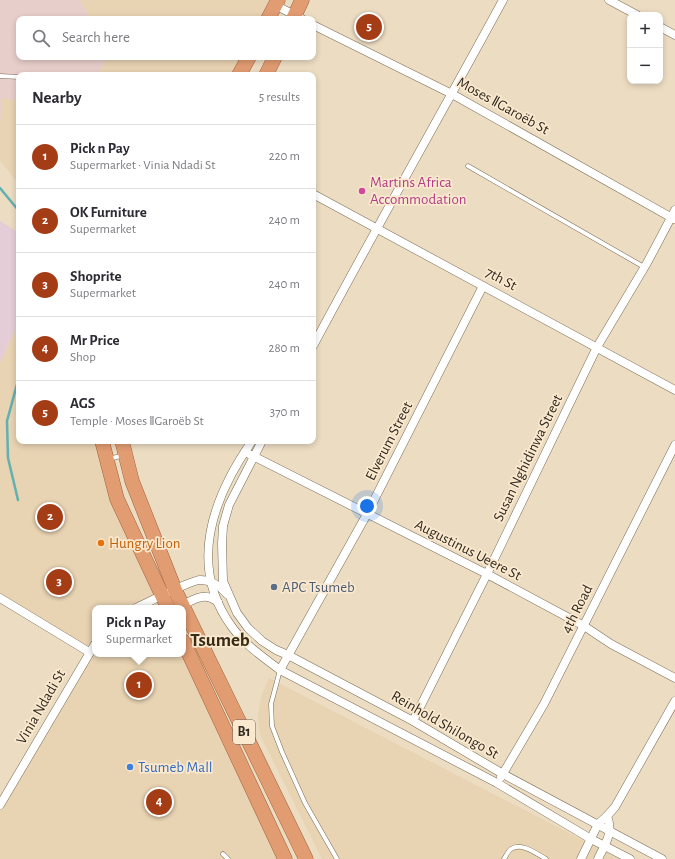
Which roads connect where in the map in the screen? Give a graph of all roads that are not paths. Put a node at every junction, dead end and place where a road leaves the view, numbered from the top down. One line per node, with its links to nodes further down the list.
1 (302, 0): 8 (highway)
2 (503, 0): 18 (street)
3 (609, 0): 5 (street)
4 (277, 3): 6 (highway); 7 (street)
5 (631, 12)
6 (270, 16)
7 (293, 16)
8 (297, 16)
9 (316, 26): 18 (street, Moses ǁGaroëb St)
10 (663, 29): 11 (street)
11 (675, 35)
12 (248, 60): 14 (highway)
13 (273, 60): 15 (highway)
14 (242, 72)
15 (267, 72)
16 (0, 76): 17 (lane)
17 (16, 77)
18 (452, 94): 21 (street, Moses ǁGaroëb St); 22 (street)
19 (468, 166): 23 (lane)
20 (316, 196): 22 (street, 7th St)
21 (674, 215): 23 (street, Susan Nghidinwa Street)
22 (376, 228): 24 (street, 7th St); 25 (street)
23 (645, 268): 26 (street, Susan Nghidinwa Street)
24 (483, 286): 26 (street, 7th St); 36 (street, Elverum Street)
25 (316, 340)
26 (597, 347): 27 (street, 7th St); 38 (street, Susan Nghidinwa Street)
27 (675, 390)
28 (103, 444): 35 (highway)
29 (250, 444): 33 (street)
30 (260, 444): 34 (street)
31 (675, 445): 50 (street, 4th Road)
32 (123, 448): 35 (lane); 41 (highway, B1)
33 (245, 452): 34 (street, Augustinus Ueere St); 37 (street)
34 (254, 456): 36 (street, Augustinus Ueere St); 40 (street)
35 (106, 460): 44 (highway)
36 (367, 514): 38 (street, Augustinus Ueere St); 54 (street, Elverum Street)
37 (208, 562): 39 (street); 40 (street)
38 (487, 574): 50 (street, Augustinus Ueere St); 58 (street, Susan Nghidinwa Street)
39 (198, 580): 40 (street); 41 (street)
40 (216, 585): 42 (street); 45 (street, Reinhold Shilongo St); 54 (street, Reinhold Shilongo St)
41 (175, 590): 44 (street); 47 (highway, B1)
42 (204, 596): 45 (street); 48 (street)
43 (0, 598): 53 (street)
44 (165, 602): 46 (street)
45 (218, 602): 55 (street, Reinhold Shilongo St)
46 (150, 605)
47 (179, 605)
48 (184, 605)
49 (186, 619): 70 (highway, B1)
50 (584, 626): 56 (street, Augustinus Ueere St); 59 (street, 4th Road)
51 (186, 647): 69 (highway, B1)
52 (92, 649): 53 (street, Vinia Ndadi St)
53 (90, 652): 61 (street, Vinia Ndadi St)
54 (288, 656): 55 (street, Elverum Street); 58 (street, Reinhold Shilongo St)
55 (280, 670): 60 (street, Reinhold Shilongo St); 71 (lane)
56 (675, 678)
57 (675, 701): 62 (street)
58 (413, 721): 59 (street, Reinhold Shilongo St)
59 (503, 774): 60 (street, 4th Road); 63 (street, Reinhold Shilongo St)
60 (497, 783): 65 (street, Reinhold Shilongo St)
61 (0, 805)
62 (607, 816): 63 (street); 64 (street)
63 (598, 824): 64 (street, Reinhold Shilongo St); 65 (street)
64 (610, 831): 66 (street); 77 (street, Reinhold Shilongo St)
65 (591, 839): 66 (street, Reinhold Shilongo St); 74 (street)
66 (604, 846): 75 (street); 76 (street, Reinhold Shilongo St)
67 (224, 859): 68 (lane)
68 (228, 859)
69 (285, 859)
70 (306, 859)
71 (337, 859)
72 (504, 859): 73 (lane)
73 (546, 859)
74 (581, 859)
75 (598, 859)
76 (630, 859)
77 (662, 859)

